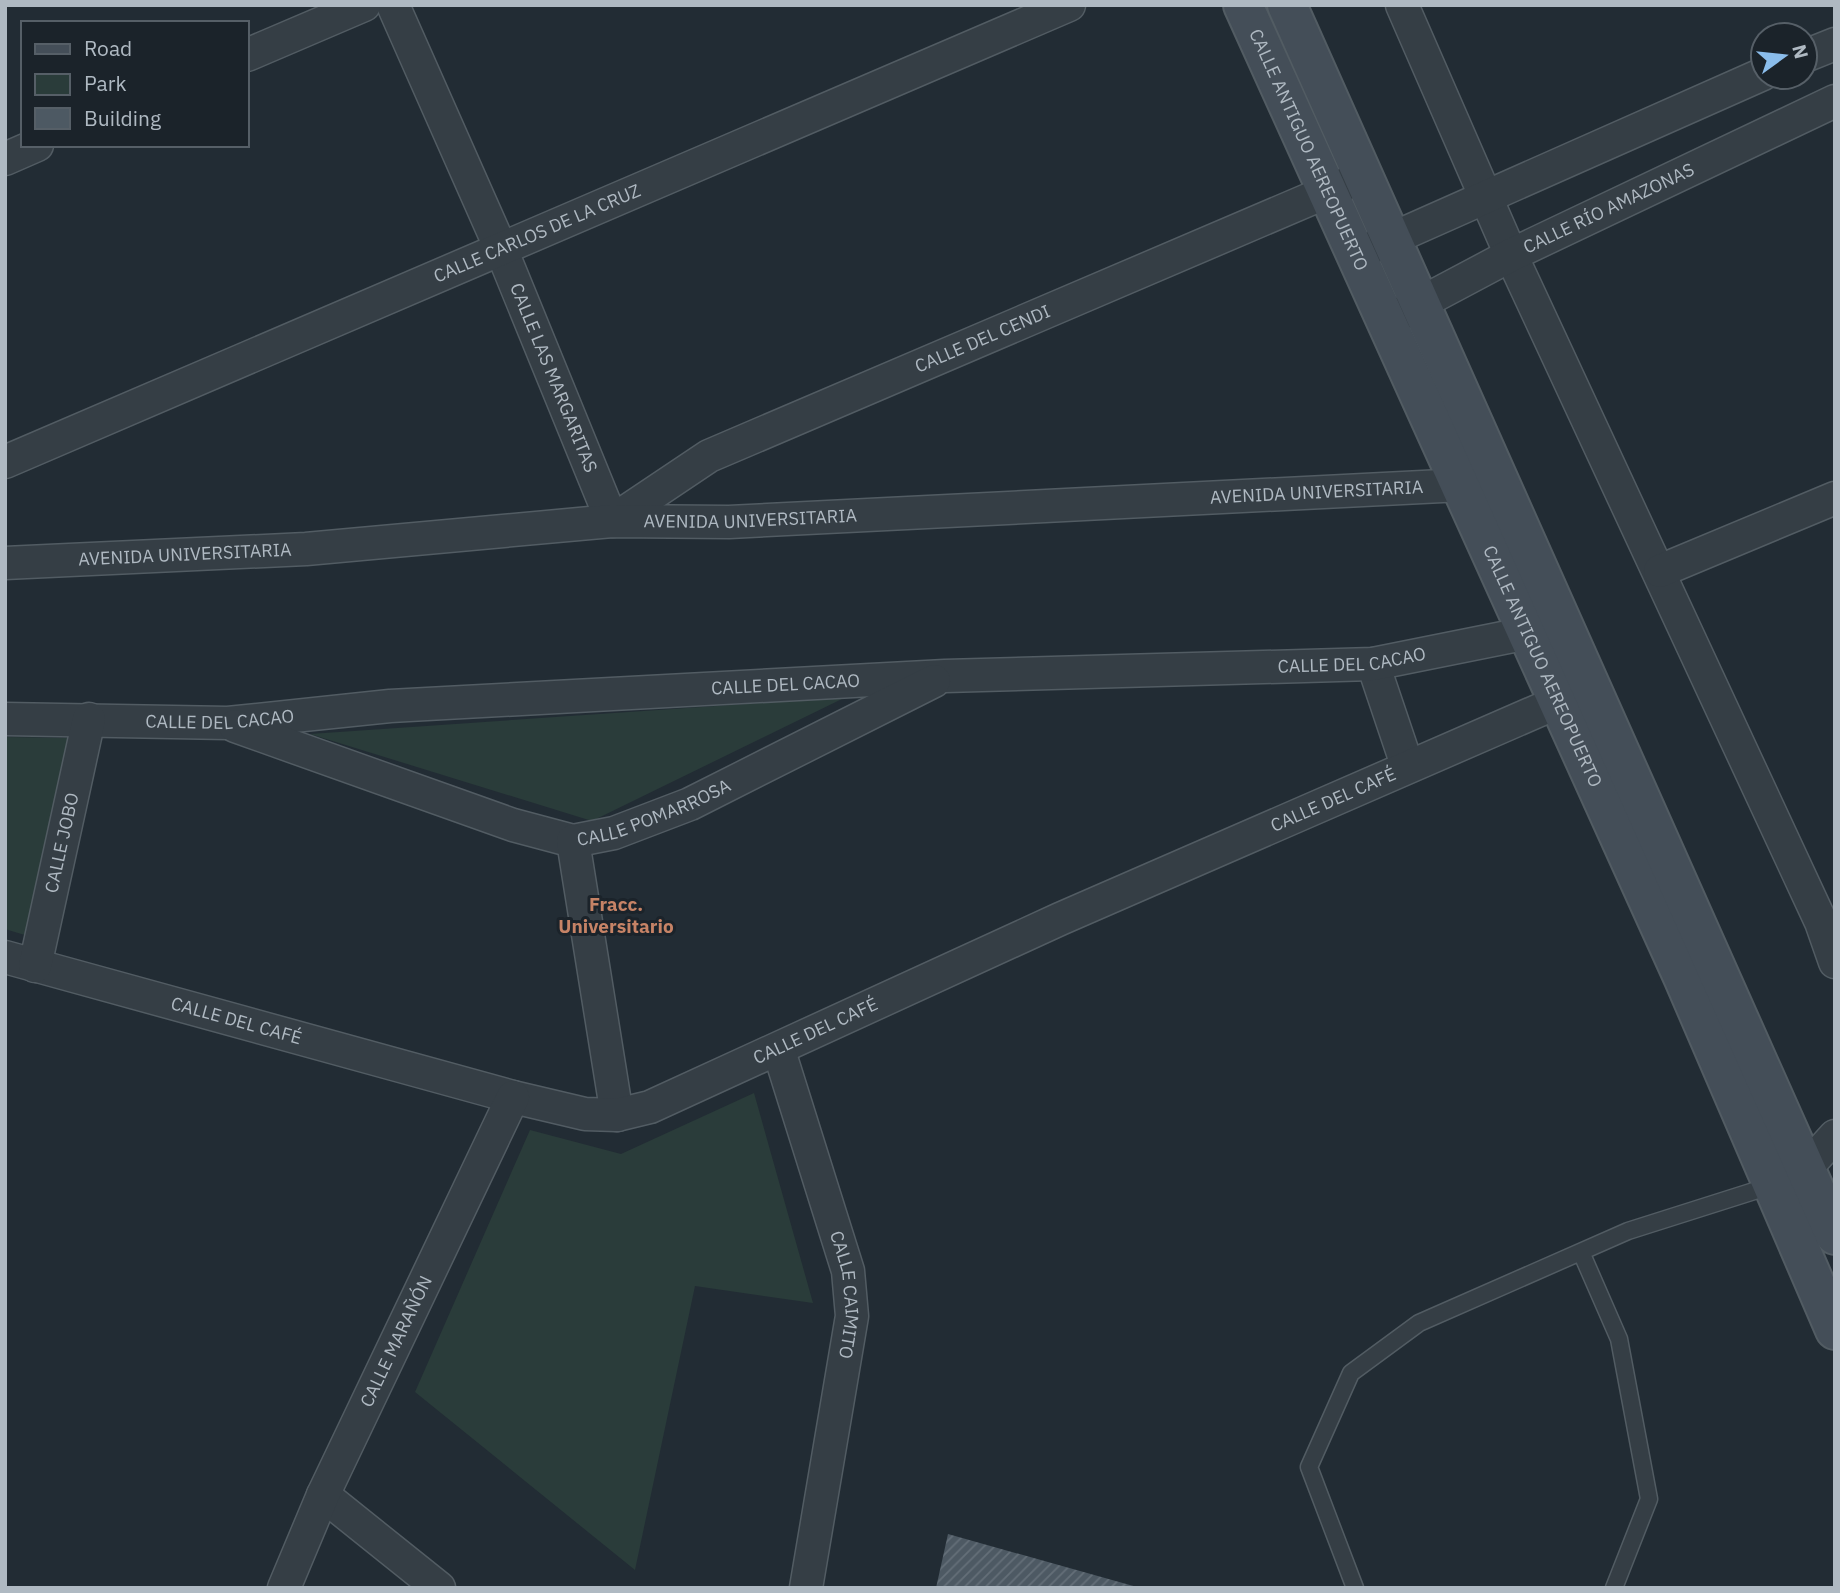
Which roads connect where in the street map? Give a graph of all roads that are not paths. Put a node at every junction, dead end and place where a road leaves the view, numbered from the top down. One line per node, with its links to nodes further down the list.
1 (364, 5): 7 (street)
2 (393, 5): 16 (street, CALLE LAS MARGARITAS)
3 (1069, 5): 16 (street, CALLE CARLOS DE LA CRUZ)
4 (1243, 5): 13 (main road, CALLE ANTIGUO AEREOPUERTO)
5 (1287, 5): 12 (main road, CALLE ANTIGUO AEREOPUERTO)
6 (1402, 5): 14 (street)
7 (248, 55)
8 (1749, 80): 14 (street)
9 (1835, 101): 17 (street, CALLE RÍO AMAZONAS)
10 (32, 147): 11 (street)
11 (5, 159)
12 (1364, 176): 13 (street, CALLE DEL CENDI); 15 (main road, CALLE ANTIGUO AEREOPUERTO)
13 (1327, 193): 18 (main road, CALLE ANTIGUO AEREOPUERTO); 24 (street, CALLE DEL CENDI)
14 (1486, 195): 15 (street); 17 (street)
15 (1392, 237): 18 (street); 19 (main road, CALLE ANTIGUO AEREOPUERTO)
16 (501, 249): 21 (street, CALLE CARLOS DE LA CRUZ); 24 (street, CALLE LAS MARGARITAS)
17 (1511, 255): 19 (street, CALLE RÍO AMAZONAS); 26 (street)
18 (1357, 256): 20 (main road, CALLE ANTIGUO AEREOPUERTO)
19 (1422, 304): 20 (street, CALLE RÍO AMAZONAS); 22 (main road, CALLE ANTIGUO AEREOPUERTO)
20 (1387, 321): 22 (main road, CALLE ANTIGUO AEREOPUERTO)
21 (5, 462)
22 (1478, 478): 24 (street, AVENIDA UNIVERSITARIA); 27 (main road, CALLE ANTIGUO AEREOPUERTO)
23 (1835, 498): 26 (street)
24 (612, 521): 25 (street, AVENIDA UNIVERSITARIA)
25 (5, 563)
26 (1660, 571): 36 (street)
27 (1545, 625): 28 (street, CALLE DEL CACAO); 30 (main road, CALLE ANTIGUO AEREOPUERTO)
28 (1373, 664): 29 (street, CALLE DEL CACAO); 34 (street)
29 (945, 676): 33 (street, CALLE DEL CACAO); 35 (street, CALLE POMARROSA)
30 (1575, 695): 34 (street, CALLE DEL CAFÉ); 44 (main road, CALLE ANTIGUO AEREOPUERTO)
31 (5, 719): 32 (street, CALLE DEL CACAO)
32 (89, 719): 33 (street, CALLE DEL CACAO); 39 (street, CALLE JOBO)
33 (228, 723): 35 (street, CALLE POMARROSA)
34 (1407, 765): 40 (street, CALLE DEL CAFÉ)
35 (573, 841): 42 (street)
36 (1828, 919): 38 (street)
37 (5, 957): 39 (street, CALLE DEL CAFÉ)
38 (1835, 962)
39 (35, 966): 41 (street, CALLE DEL CAFÉ)
40 (779, 1051): 42 (street, CALLE DEL CAFÉ); 51 (street, CALLE CAIMITO)
41 (513, 1097): 42 (street, CALLE DEL CAFÉ); 48 (street, CALLE MARAÑÓN)
42 (617, 1115)
43 (1835, 1136): 44 (street)
44 (1789, 1177): 45 (main road, CALLE ANTIGUO AEREOPUERTO); 46 (lane); 47 (main road, CALLE ANTIGUO AEREOPUERTO)
45 (1835, 1235)
46 (1581, 1252): 52 (lane); 53 (lane)
47 (1835, 1330)
48 (323, 1495): 49 (street, CALLE MARAÑÓN); 50 (street)
49 (284, 1588)
50 (439, 1588)
51 (806, 1588)
52 (1355, 1588)
53 (1614, 1588)

